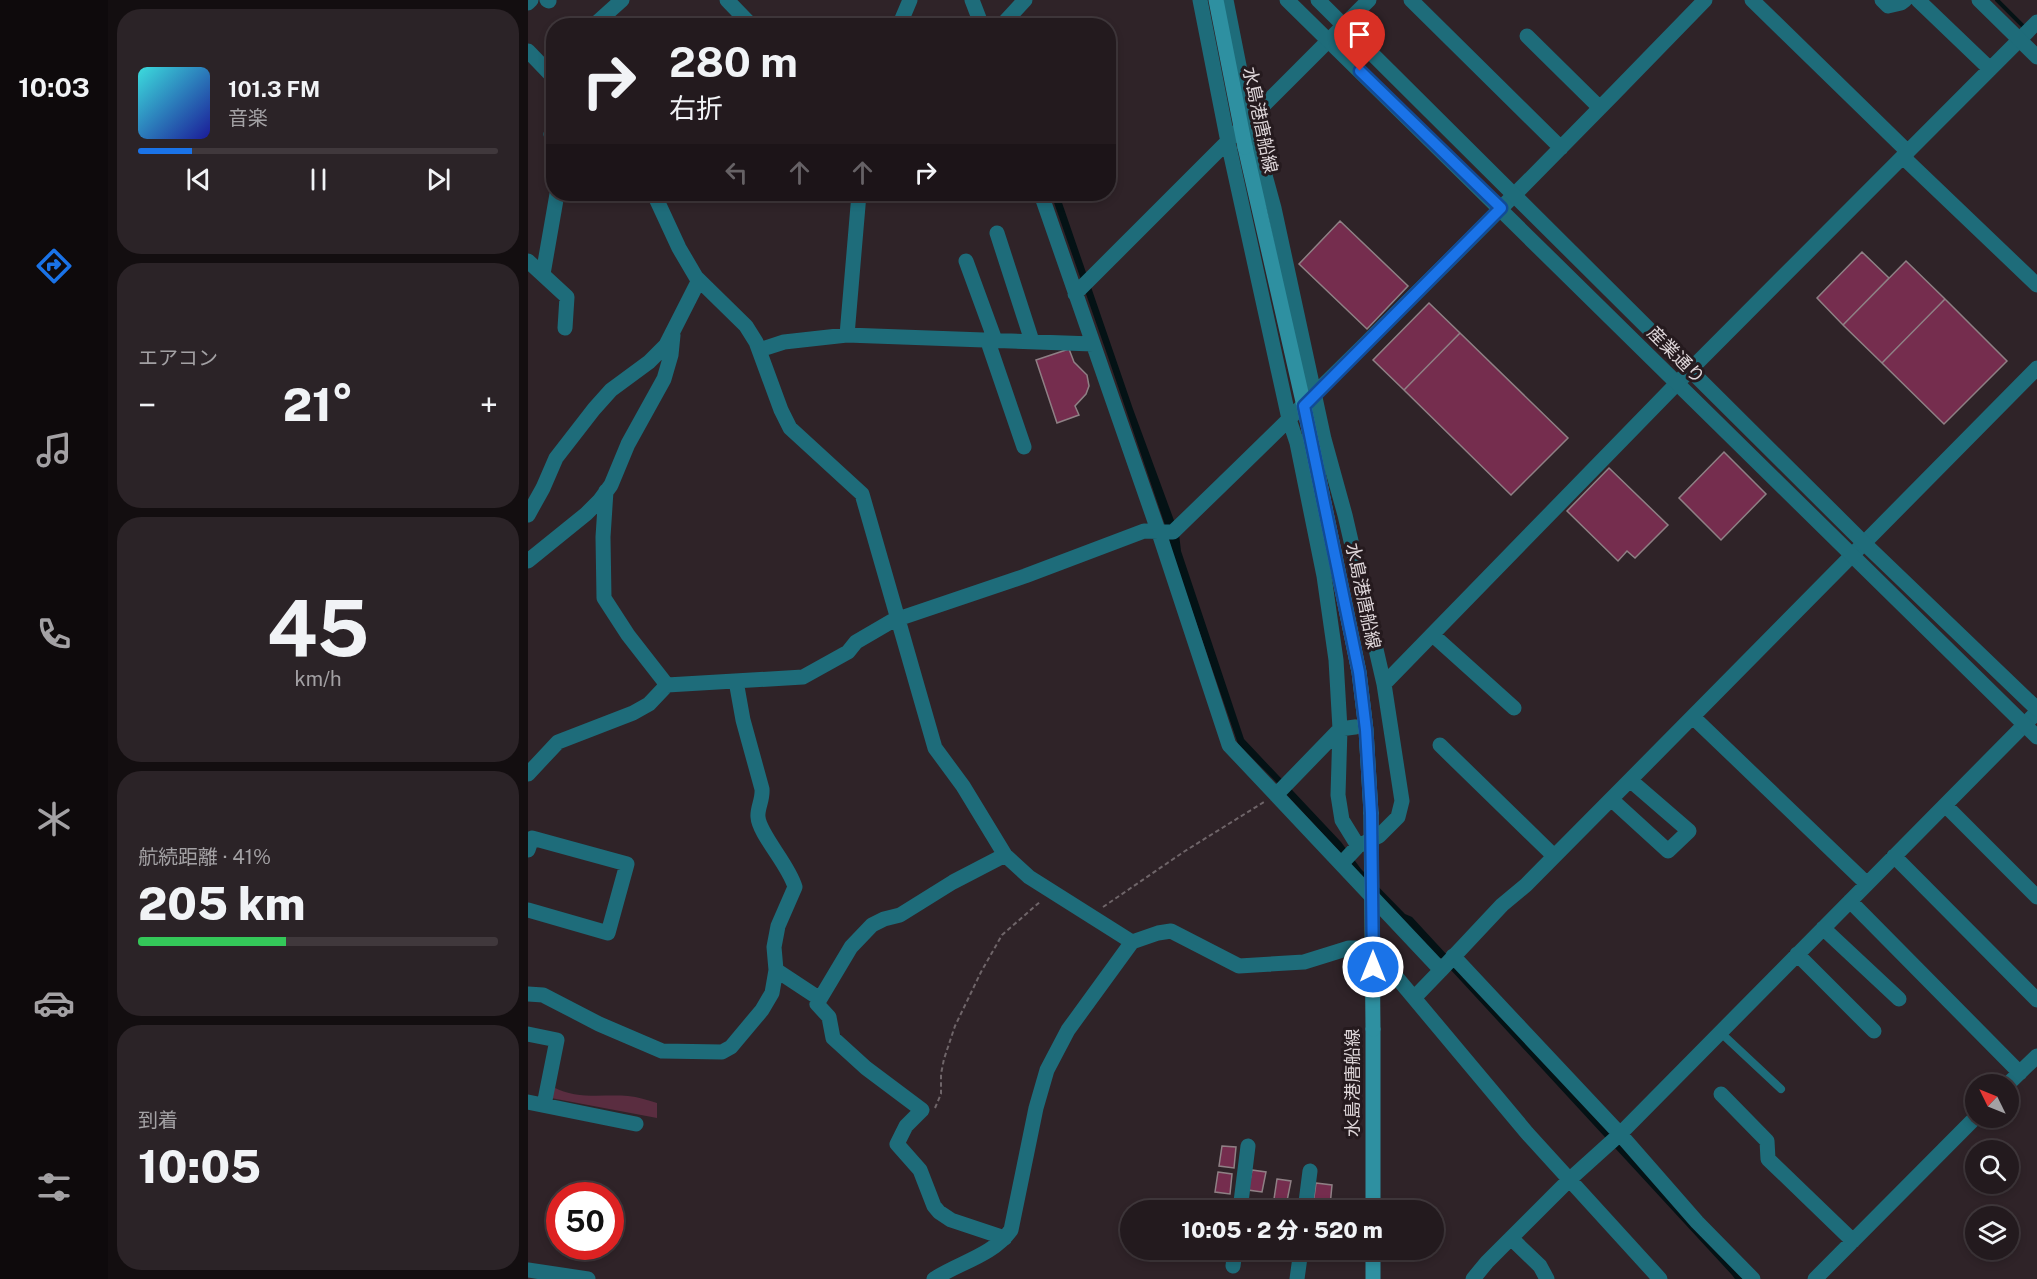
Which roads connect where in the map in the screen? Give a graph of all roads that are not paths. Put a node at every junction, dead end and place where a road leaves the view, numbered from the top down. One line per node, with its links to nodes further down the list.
1 (622, 0): 19 (street)
2 (727, 0): 20 (street)
3 (910, 0): 21 (street)
4 (972, 0): 22 (street)
5 (1025, 0): 23 (street)
6 (1200, 0): 35 (street)
7 (1216, 0): 62 (main road, 水島港唐船線, bridge)
8 (1226, 0): 34 (street)
9 (1287, 0): 28 (street, 産業通り)
10 (1318, 0): 25 (street, 産業通り)
11 (1369, 0): 25 (street)
12 (1411, 0): 36 (street)
13 (1705, 0): 33 (street)
14 (1752, 0): 37 (street)
15 (1882, 0): 16 (street)
16 (1905, 0)
17 (1918, 0): 32 (street)
18 (1979, 0): 27 (street)
19 (602, 18)
20 (744, 18)
21 (902, 18)
22 (979, 18)
23 (1008, 18)
24 (2037, 22): 27 (street)
25 (1344, 26): 28 (street); 38 (street, 産業通り)
26 (1527, 36): 33 (street)
27 (2019, 40): 30 (street); 32 (street)
28 (1328, 41): 34 (street); 43 (street, 産業通り)
29 (528, 51): 31 (street)
30 (2037, 57)
31 (546, 65)
32 (1990, 69): 37 (street)
33 (1600, 108): 36 (street)
34 (1250, 121): 35 (street); 61 (street)
35 (1228, 142): 50 (street); 63 (street)
36 (1562, 148): 38 (street)
37 (1905, 154): 49 (street); 59 (street)
38 (1515, 195): 43 (street); 59 (street, 産業通り)
39 (556, 201): 47 (street)
40 (657, 201): 48 (street)
41 (858, 201): 53 (street)
42 (1043, 201): 50 (street)
43 (1501, 208): 60 (street, 産業通り); 61 (street)
44 (997, 233): 55 (street)
45 (528, 261): 47 (street)
46 (966, 261): 54 (street)
47 (543, 274): 52 (street)
48 (699, 280): 51 (street); 57 (street)
49 (2037, 285)
50 (1075, 294): 56 (street)
51 (675, 326): 65 (street); 66 (street)
52 (565, 328)
53 (847, 335): 54 (street); 57 (street)
54 (991, 339): 55 (street); 64 (street)
55 (1032, 341): 56 (street)
56 (1093, 344): 67 (street)
57 (759, 350): 71 (street)
58 (2037, 368): 68 (street)
59 (1690, 370): 60 (street); 68 (street, 産業通り)
60 (1677, 384): 69 (street, 産業通り); 72 (street)
61 (1315, 394): 62 (street); 74 (street)
62 (1304, 406): 63 (street); 126 (main road, 水島港唐船線, bridge)
63 (1289, 419): 67 (street); 80 (street)
64 (1024, 447)
65 (606, 491): 70 (street); 75 (street)
66 (528, 515)
67 (1159, 533): 71 (street); 85 (street)
68 (1864, 543): 69 (street); 77 (street, 産業通り)
69 (1852, 555): 78 (street); 79 (street, 産業通り)
70 (528, 561)
71 (899, 620): 73 (street); 90 (street)
72 (1434, 636): 74 (street); 76 (street)
73 (736, 681): 75 (street); 102 (street)
74 (1384, 684): 88 (street)
75 (666, 685): 83 (street)
76 (1514, 708)
77 (2037, 710): 79 (street)
78 (1693, 717): 84 (street); 94 (street)
79 (2025, 724): 81 (street, 産業通り); 87 (street)
80 (1348, 728): 85 (street); 88 (street)
81 (2037, 737)
82 (1440, 745): 91 (street)
83 (528, 774)
84 (1630, 780): 86 (street); 86 (street)
85 (1276, 795): 93 (street)
86 (1611, 800): 91 (street)
87 (1945, 805): 92 (street); 95 (street)
88 (1358, 846): 93 (street)
89 (528, 850): 97 (street)
90 (1005, 855): 99 (street); 105 (street)
91 (1554, 856): 101 (street)
92 (1894, 856): 94 (street); 108 (street)
93 (1342, 863): 103 (street)
94 (1867, 884): 96 (street)
95 (2037, 897)
96 (1850, 901): 98 (street); 113 (street)
97 (528, 910)
98 (1823, 928): 100 (street); 107 (street)
99 (1132, 942): 106 (street); 127 (street)
100 (1797, 954): 109 (street); 110 (street)
101 (1453, 956): 103 (street); 120 (street)
102 (776, 970): 104 (street); 105 (street)
103 (1441, 970): 106 (street)
104 (528, 994)
105 (820, 999): 127 (street)
106 (1414, 999): 123 (street)
107 (1899, 999)
108 (2037, 1000)
109 (1874, 1031)
110 (1720, 1032): 114 (lane); 120 (street)
111 (528, 1034): 117 (street)
112 (2037, 1056): 113 (street)
113 (2020, 1073)
114 (1781, 1089)
115 (1721, 1094): 129 (street)
116 (528, 1102): 117 (street)
117 (544, 1105): 118 (street)
118 (636, 1124)
119 (1965, 1128): 129 (street)
120 (1620, 1134): 123 (street); 142 (street)
121 (1248, 1146): 124 (street)
122 (1310, 1171): 125 (street)
123 (1569, 1180): 128 (street); 141 (street)
124 (1241, 1200)
125 (1306, 1200)
126 (1373, 1200)
127 (1005, 1238): 136 (street)
128 (1511, 1238): 139 (street); 140 (street)
129 (1853, 1240): 143 (street)
130 (1234, 1260): 133 (street)
131 (1300, 1260): 137 (street)
132 (1373, 1260): 138 (main road)
133 (1233, 1266)
134 (528, 1270): 135 (street)
135 (588, 1279)
136 (934, 1279)
137 (1297, 1279)
138 (1373, 1279)
139 (1473, 1279)
140 (1547, 1279)
141 (1660, 1279)
142 (1753, 1279)
143 (1815, 1279)

